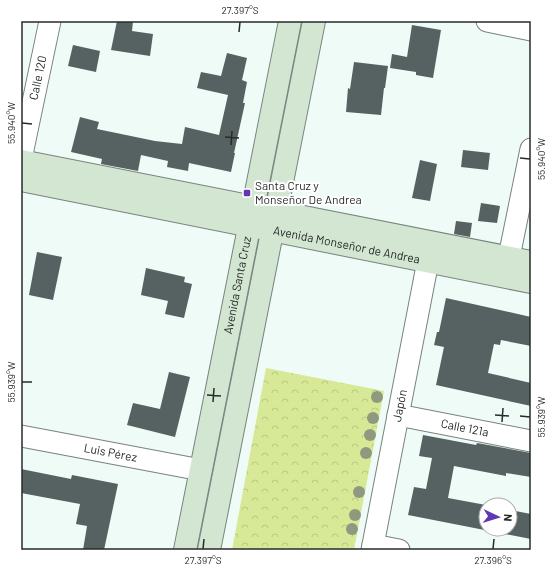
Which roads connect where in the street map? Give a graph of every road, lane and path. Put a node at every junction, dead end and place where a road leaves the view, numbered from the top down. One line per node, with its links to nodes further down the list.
1 (50, 21): 7 (street, Calle 120)
2 (290, 21): 9 (main road, Avenida Santa Cruz)
3 (314, 21): 10 (main road, Avenida Santa Cruz)
4 (487, 21): 5 (street)
5 (531, 30)
6 (531, 149): 11 (street)
7 (21, 160): 9 (main road, Avenida Monseñor de Andrea)
8 (21, 180): 9 (main road, Avenida Monseñor de Andrea)
9 (251, 216): 10 (main road, Avenida Monseñor de Andrea); 18 (main road, Avenida Santa Cruz)
10 (274, 221): 11 (main road, Avenida Monseñor de Andrea); 12 (main road, Avenida Monseñor de Andrea); 21 (main road, Avenida Santa Cruz)
11 (509, 257): 13 (main road, Avenida Monseñor de Andrea)
12 (428, 261): 14 (main road, Avenida Monseñor de Andrea); 15 (street, Japón)
13 (531, 262)
14 (531, 282)
15 (398, 415): 17 (street, Calle 121a); 19 (street, Japón)
16 (21, 436): 18 (street, Luis Pérez)
17 (531, 441)
18 (201, 470): 20 (main road, Avenida Santa Cruz)
19 (372, 547): 22 (street)
20 (185, 550)
21 (209, 550)
22 (399, 550)

